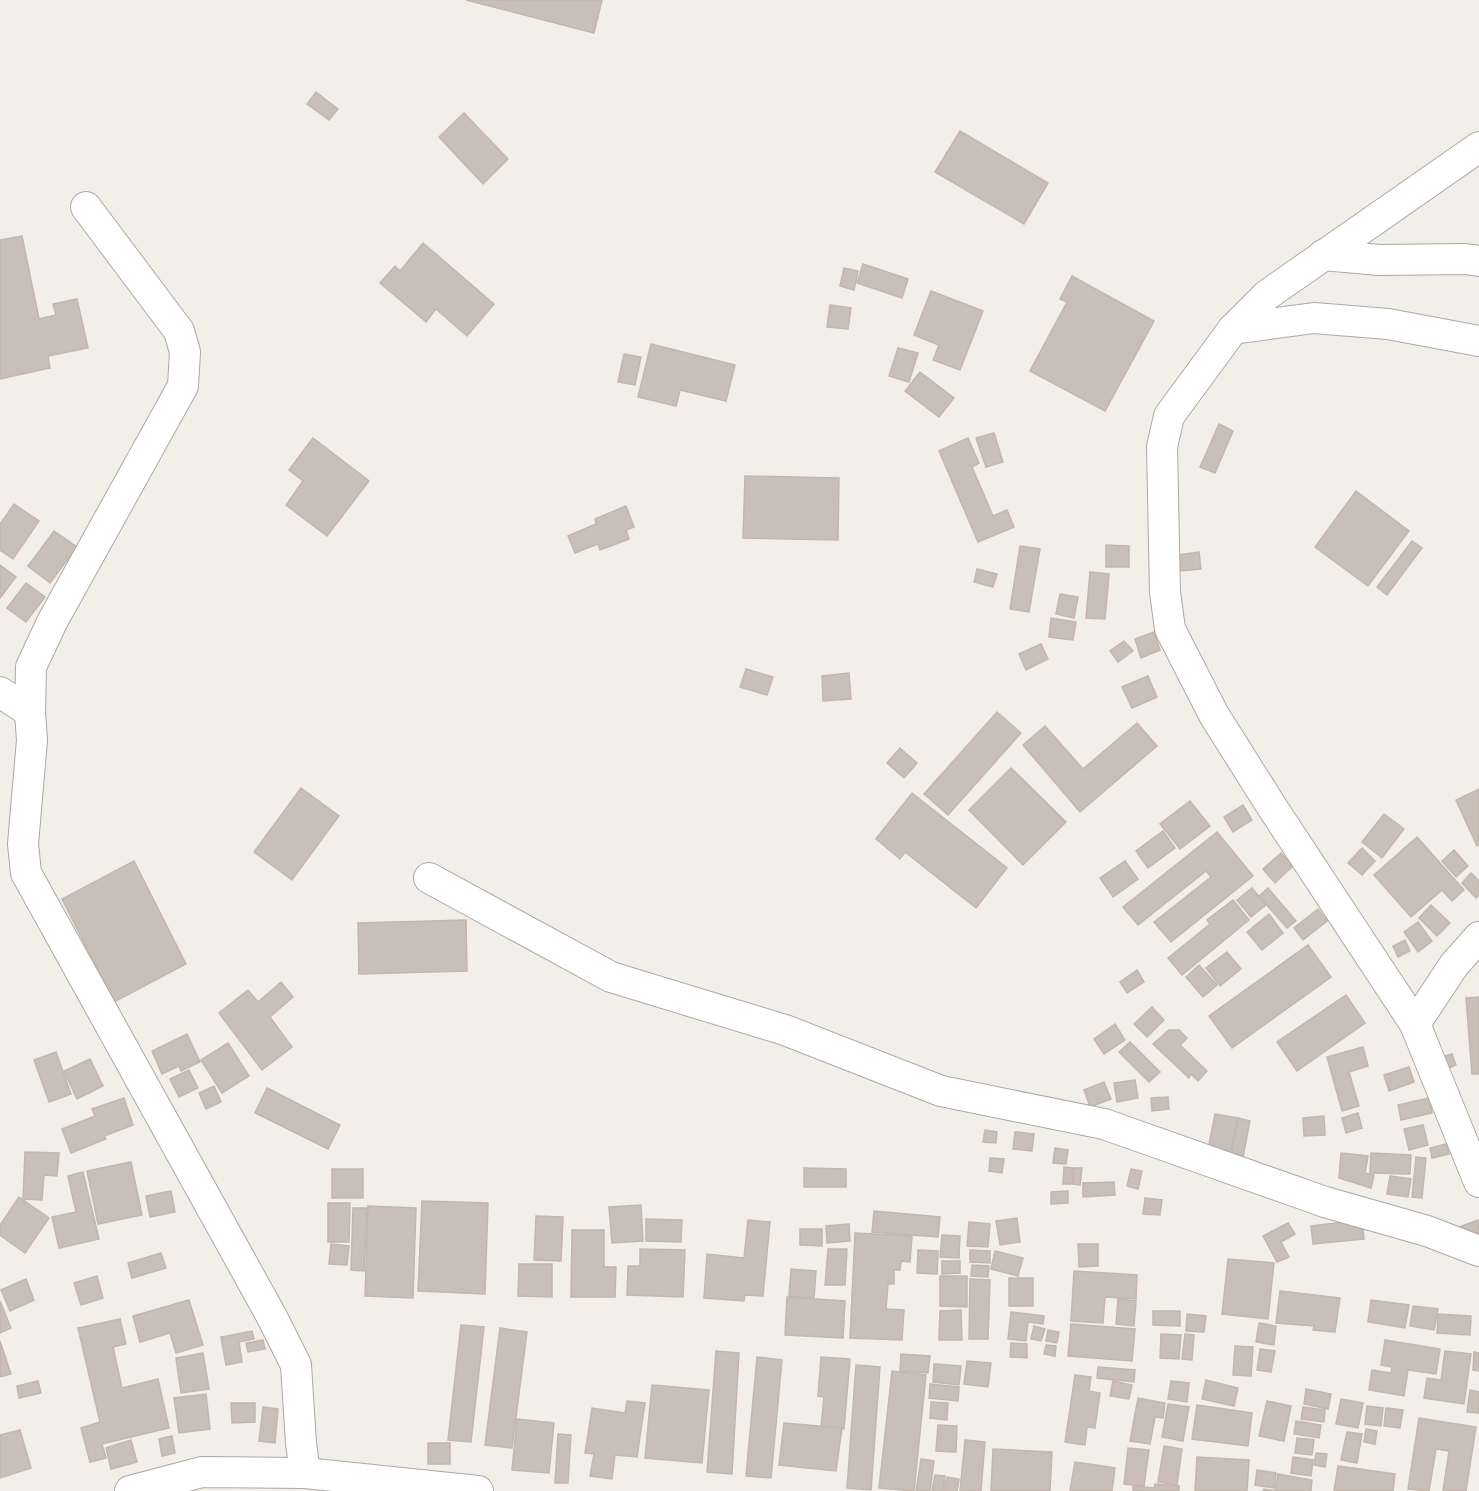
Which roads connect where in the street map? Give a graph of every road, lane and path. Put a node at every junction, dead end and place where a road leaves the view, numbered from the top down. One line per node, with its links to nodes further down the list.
1 (1479, 147): 3 (street)
2 (86, 207): 8 (street)
3 (1323, 255): 4 (street); 5 (street)
4 (1479, 261)
5 (1233, 329): 6 (street); 11 (street)
6 (1479, 341)
7 (0, 692): 8 (street)
8 (30, 712): 14 (street)
9 (429, 879): 13 (street)
10 (1479, 938): 11 (street)
11 (1415, 1024): 12 (street)
12 (1479, 1182)
13 (1479, 1251)
14 (305, 1473): 15 (street); 16 (street)
15 (130, 1491)
16 (478, 1491)

